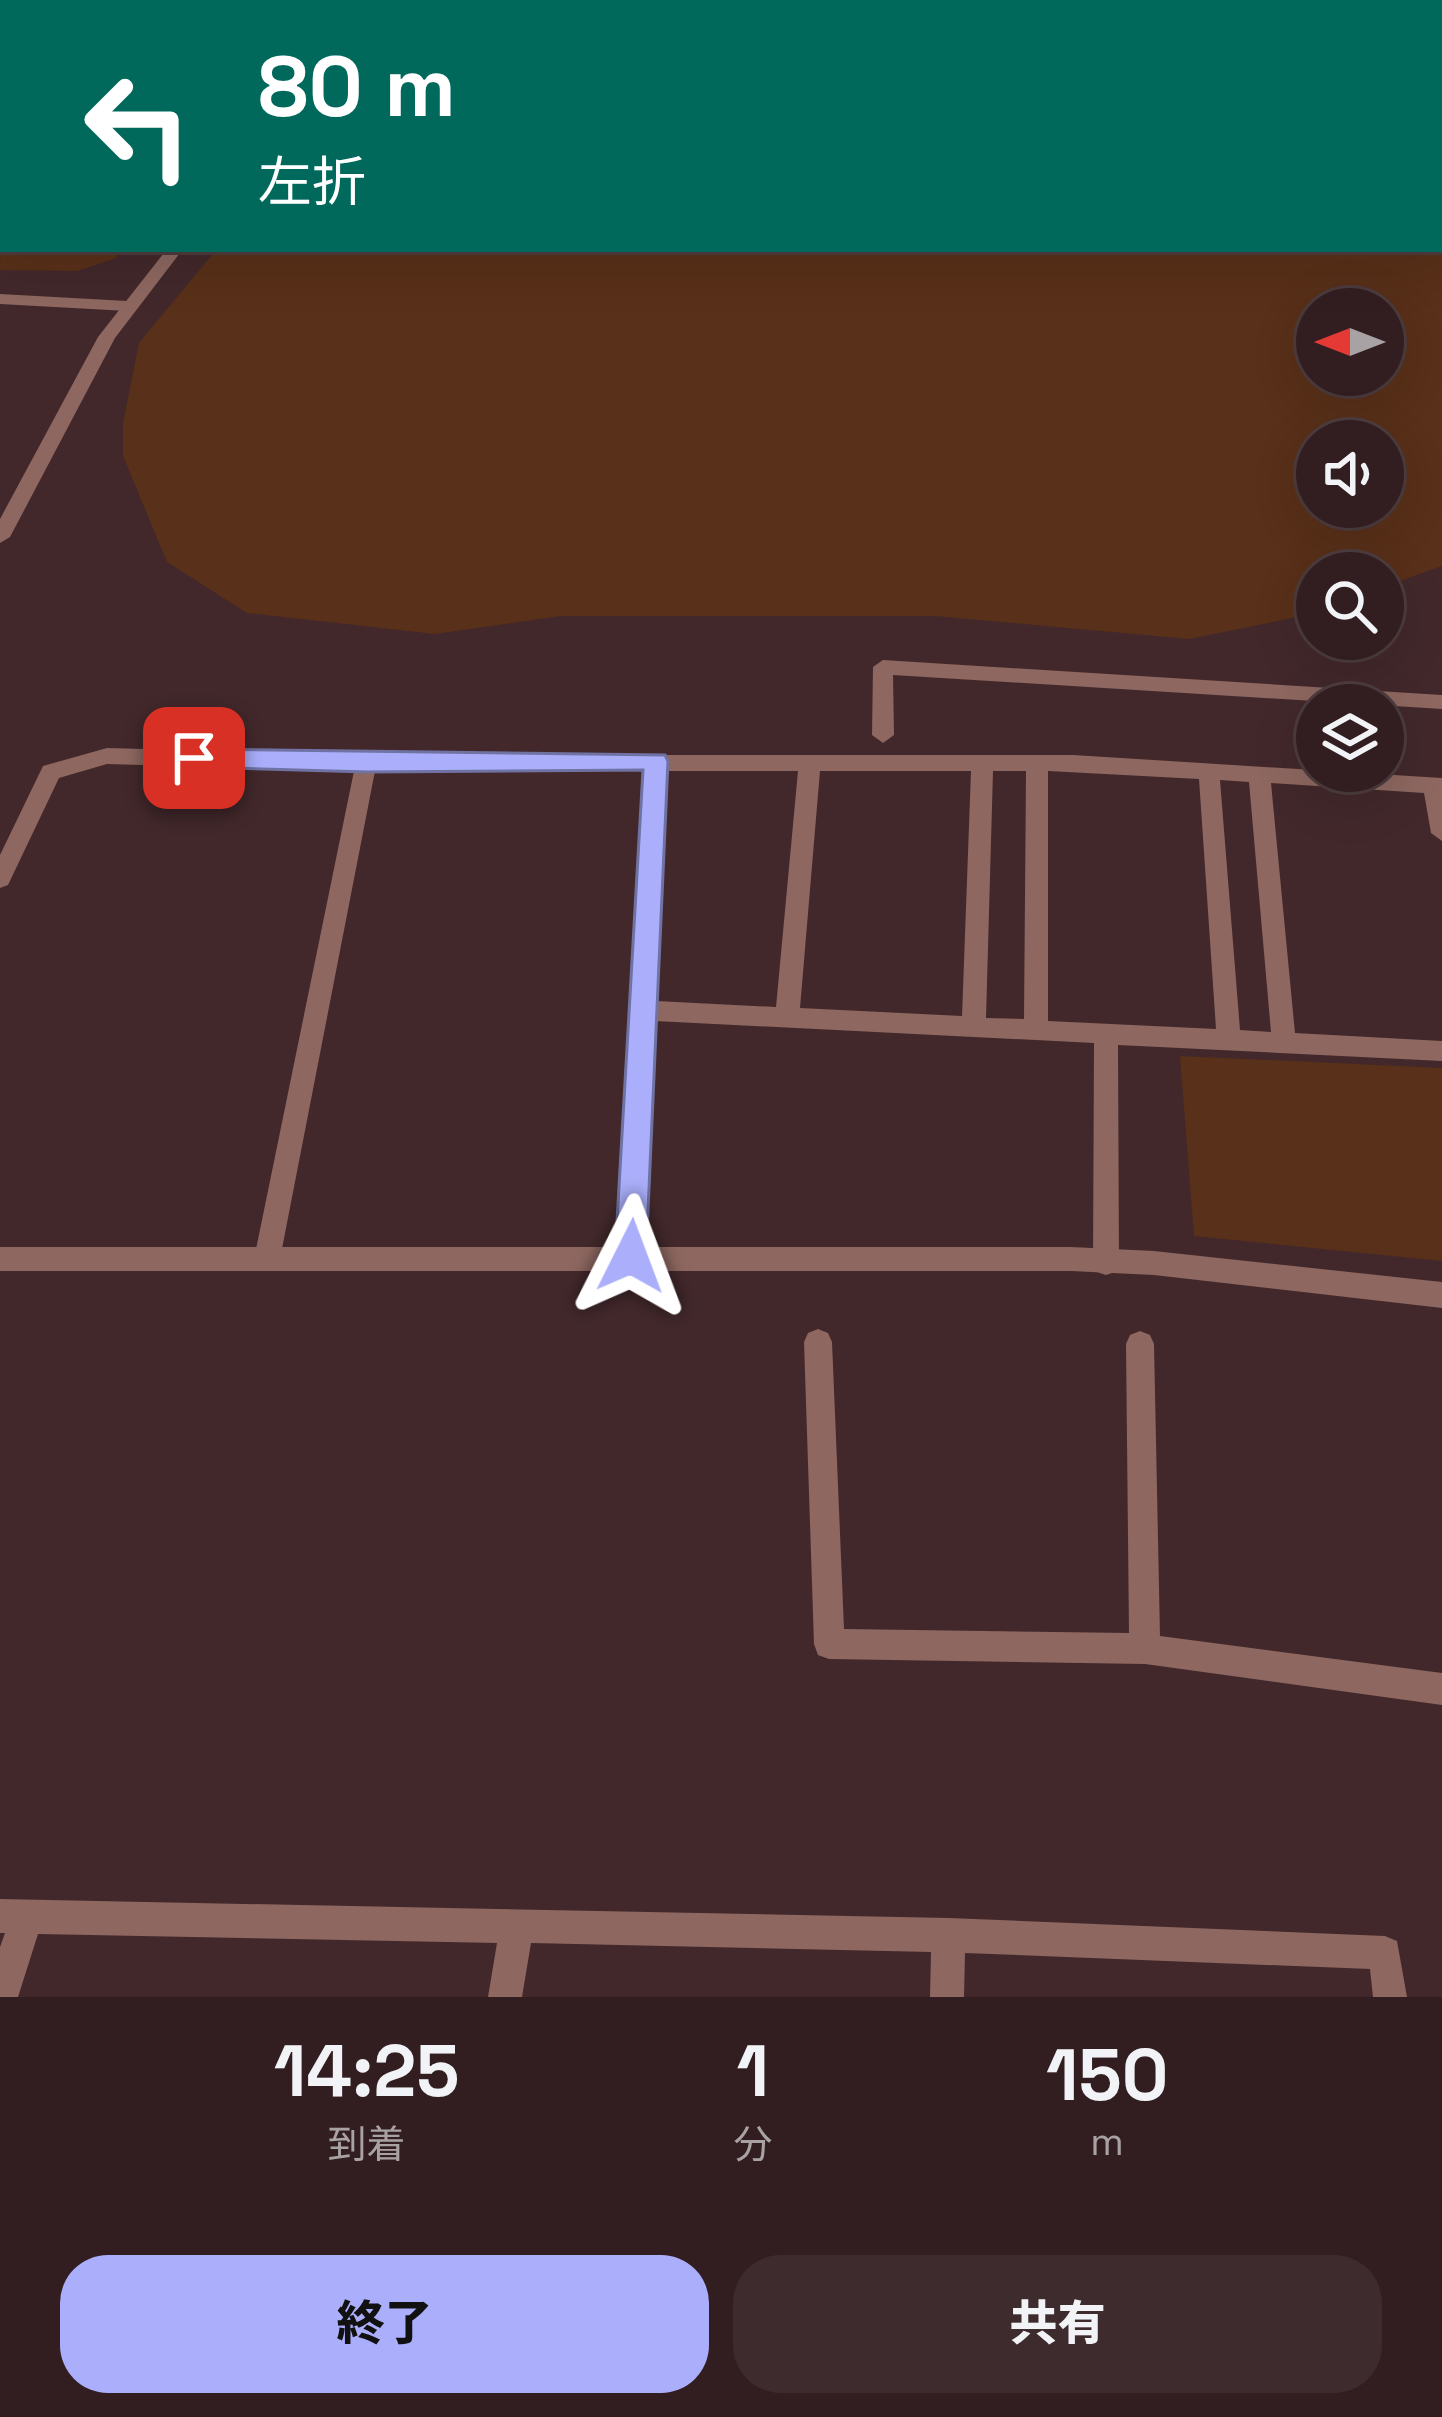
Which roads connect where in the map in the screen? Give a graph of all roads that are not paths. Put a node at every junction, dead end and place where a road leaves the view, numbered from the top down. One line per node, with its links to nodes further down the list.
1 (172, 252): 3 (street)
2 (0, 299): 3 (street)
3 (127, 306): 4 (street)
4 (0, 537)
5 (1442, 702): 6 (street)
6 (883, 735)
7 (656, 761): 8 (street); 9 (street); 17 (street)
8 (810, 762): 10 (street); 18 (street)
9 (367, 763): 16 (street); 27 (street)
10 (982, 763): 11 (street); 19 (street)
11 (1037, 763): 12 (street); 20 (street)
12 (1209, 772): 13 (street); 22 (street)
13 (1259, 775): 14 (street); 23 (street)
14 (1438, 786): 15 (street)
15 (1442, 833)
16 (0, 879)
17 (642, 1010): 18 (street); 25 (street)
18 (787, 1018): 19 (street)
19 (974, 1028): 20 (street)
20 (1036, 1030): 21 (street)
21 (1106, 1034): 22 (street); 28 (street)
22 (1229, 1040): 23 (street)
23 (1284, 1042): 24 (street)
24 (1442, 1051)
25 (631, 1256): 27 (street); 28 (street)
26 (0, 1259): 27 (street)
27 (267, 1259)
28 (1106, 1263): 29 (street)
29 (1442, 1295)
30 (818, 1342): 32 (street)
31 (1140, 1344): 32 (street)
32 (1145, 1649): 33 (street)
33 (1442, 1689)
34 (14, 1916): 35 (street); 37 (street)
35 (517, 1926): 36 (street); 38 (street)
36 (950, 1935): 39 (street); 40 (street)
37 (1, 1997)
38 (505, 1997)
39 (947, 1997)
40 (1390, 1997)

